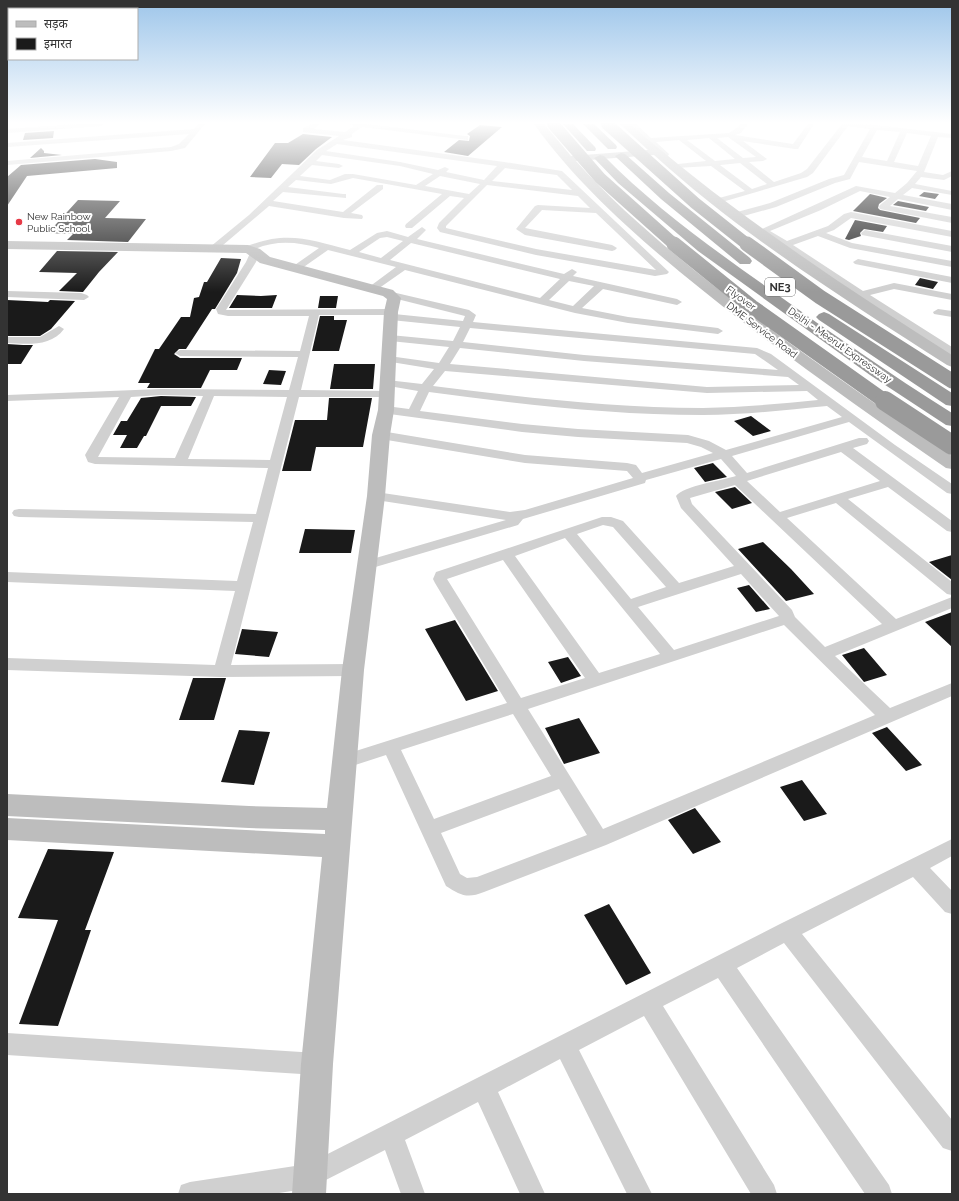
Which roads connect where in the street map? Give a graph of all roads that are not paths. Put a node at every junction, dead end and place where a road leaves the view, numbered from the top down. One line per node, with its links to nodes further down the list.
1 (290, 180): 26 (street)
2 (316, 180): 3 (street)
3 (336, 180)
4 (366, 180): 22 (street)
5 (382, 180): 22 (street)
6 (429, 180): 25 (street)
7 (474, 180): 21 (street)
8 (567, 180): 30 (street)
9 (587, 180): 114 (main road, DME Service Road)
10 (602, 180): 109 (highway, Flyover, bridge)
11 (621, 180): 106 (highway, Delhi - Meerut Expressway / NE3)
12 (647, 180): 66 (highway, NE3)
13 (669, 180): 94 (highway, bridge)
14 (689, 180): 54 (main road)
15 (696, 180): 34 (street)
16 (735, 180): 27 (street)
17 (766, 180): 23 (street)
18 (789, 180): 23 (street)
19 (836, 180): 39 (street)
20 (914, 180): 24 (street)
21 (484, 182): 30 (street); 33 (street)
22 (378, 184): 25 (street); 40 (street)
23 (773, 185): 27 (street)
24 (910, 185): 28 (street); 32 (street)
25 (417, 188): 29 (street)
26 (281, 189): 31 (street); 35 (street)
27 (751, 192): 34 (street)
28 (952, 193)
29 (447, 194): 33 (street); 44 (street)
30 (582, 194): 38 (street)
31 (343, 196)
32 (898, 197): 36 (street); 37 (street); 46 (street)
33 (471, 198): 61 (street)
34 (722, 200): 39 (street)
35 (268, 203): 40 (street); 57 (street)
36 (883, 207): 42 (street); 43 (street)
37 (952, 207)
38 (598, 211): 50 (street); 55 (street)
39 (740, 214): 46 (street)
40 (344, 215): 41 (street)
41 (359, 217)
42 (869, 218): 47 (street); 49 (street)
43 (952, 220)
44 (409, 226)
45 (422, 230): 51 (street)
46 (764, 230): 54 (street)
47 (819, 233): 54 (street); 64 (street)
48 (865, 233): 56 (street)
49 (952, 234)
50 (624, 236): 55 (street); 63 (street)
51 (410, 240): 59 (street); 60 (street); 68 (street)
52 (7, 245): 57 (main road)
53 (327, 246): 58 (street); 59 (street); 67 (street)
54 (782, 246): 73 (main road)
55 (612, 248): 63 (street)
56 (952, 248)
57 (214, 249): 58 (main road)
58 (251, 251): 67 (main road); 80 (street)
59 (352, 253): 60 (street)
60 (383, 261): 65 (street)
61 (583, 261): 63 (street); 68 (street)
62 (858, 262): 69 (street)
63 (598, 264)
64 (952, 264)
65 (404, 266): 76 (street); 82 (street)
66 (753, 266)
67 (295, 269): 82 (main road)
68 (567, 278): 70 (street); 76 (street)
69 (952, 280)
70 (600, 286): 77 (street); 78 (street)
71 (783, 289): 102 (highway, Delhi - Meerut Expressway / NE3)
72 (7, 294): 74 (street)
73 (856, 295): 75 (street); 88 (street); 91 (main road)
74 (84, 297)
75 (952, 297)
76 (542, 302): 78 (street)
77 (677, 302)
78 (575, 310): 85 (street)
79 (938, 312): 81 (street)
80 (315, 313): 82 (street); 90 (street)
81 (952, 314)
82 (387, 318): 83 (street); 83 (street); 87 (street); 92 (street); 100 (main road)
83 (467, 325): 87 (street); 93 (street)
84 (59, 329): 86 (street)
85 (718, 331)
86 (7, 340)
87 (456, 345): 92 (street); 93 (street)
88 (952, 352)
89 (180, 353): 90 (street)
90 (304, 354): 99 (street)
91 (952, 362)
92 (442, 367): 95 (street); 96 (street)
93 (792, 374): 96 (street)
94 (952, 381)
95 (425, 388): 100 (street); 103 (street); 104 (street)
96 (810, 388): 103 (street)
97 (210, 392): 98 (street); 99 (street); 112 (street)
98 (128, 393): 101 (street); 112 (street)
99 (295, 393): 100 (street); 113 (street)
100 (386, 395): 104 (street); 107 (main road)
101 (7, 398)
102 (952, 401)
103 (829, 402): 105 (street)
104 (413, 414): 111 (street)
105 (852, 418): 111 (street); 118 (street)
106 (952, 421)
107 (381, 435): 115 (street); 119 (main road)
108 (863, 441): 110 (street)
109 (952, 445)
110 (843, 447): 116 (street); 117 (street)
111 (724, 454): 115 (street); 116 (street)
112 (180, 462): 113 (street)
113 (276, 464): 124 (street)
114 (952, 464)
115 (640, 478): 122 (street)
116 (741, 479): 123 (street); 129 (street)
117 (891, 482): 120 (street); 125 (street)
118 (952, 490)
119 (376, 496): 122 (street); 128 (main road)
120 (838, 498): 123 (street); 133 (street)
121 (19, 513): 124 (street)
122 (520, 515): 128 (street)
123 (777, 516): 137 (street)
124 (262, 518): 131 (street)
125 (952, 528)
126 (568, 533): 127 (street); 132 (street); 135 (street)
127 (506, 554): 143 (street); 145 (street)
128 (367, 565): 141 (main road)
129 (744, 568): 132 (street); 136 (street)
130 (7, 577): 131 (street)
131 (244, 586): 142 (street)
132 (676, 590): 135 (street)
133 (952, 590)
134 (952, 602): 137 (street)
135 (627, 606): 139 (street)
136 (787, 619): 138 (street); 139 (street)
137 (893, 625): 138 (street)
138 (823, 654): 146 (street)
139 (671, 657): 143 (street)
140 (7, 664): 142 (street)
141 (353, 670): 142 (street); 148 (main road)
142 (221, 671)
143 (596, 681): 145 (street)
144 (952, 689): 146 (street)
145 (518, 706): 147 (street); 149 (street)
146 (887, 716): 154 (street)
147 (391, 747): 148 (street); 153 (street)
148 (346, 761): 151 (main road)
149 (562, 780): 153 (street); 154 (street)
150 (7, 805): 151 (main road)
151 (340, 819): 155 (main road)
152 (7, 829): 155 (main road)
153 (429, 829): 154 (street)
154 (599, 839)
155 (337, 846): 164 (main road)
156 (952, 847): 157 (street)
157 (916, 866): 158 (street); 159 (street)
158 (952, 905)
159 (787, 931): 160 (street); 167 (street)
160 (722, 965): 161 (street); 174 (street)
161 (648, 1003): 163 (street); 173 (street)
162 (7, 1044): 164 (street)
163 (565, 1045): 165 (street); 172 (street)
164 (317, 1064): 168 (main road)
165 (483, 1087): 166 (street); 171 (street)
166 (391, 1134): 168 (street); 170 (street)
167 (952, 1139)
168 (309, 1185): 169 (street)
169 (190, 1194)
170 (413, 1194)
171 (532, 1194)
172 (640, 1194)
173 (765, 1194)
174 (880, 1194)

